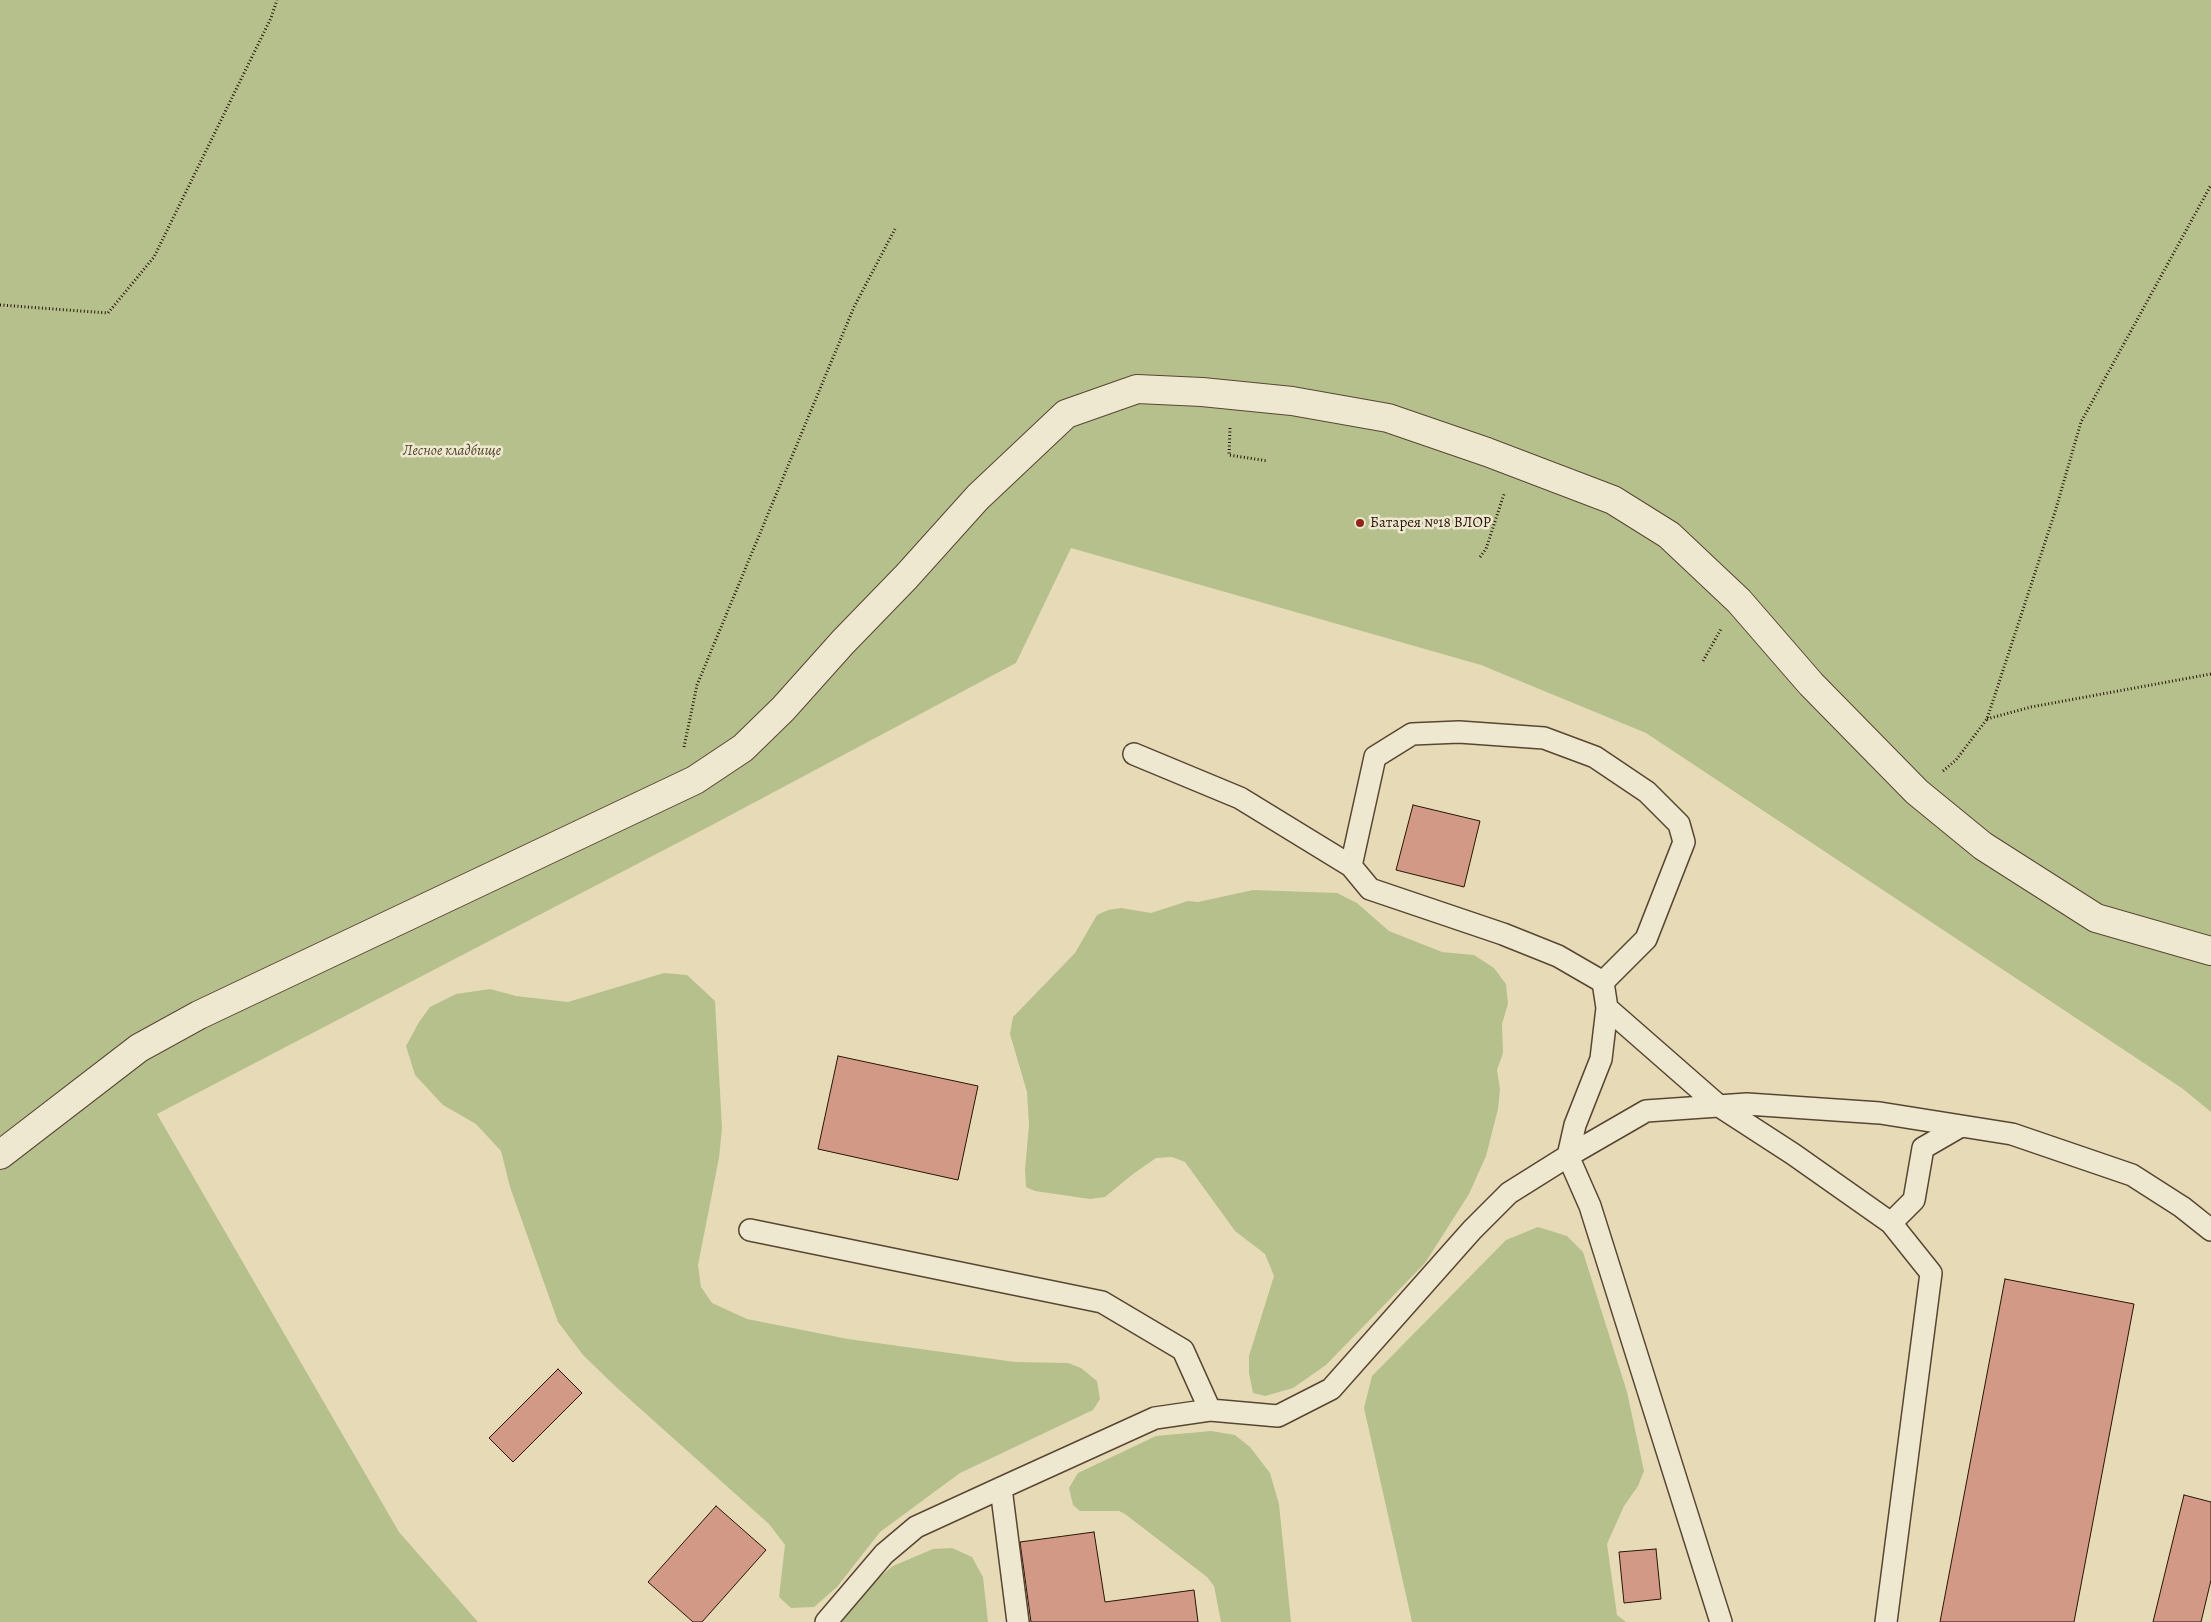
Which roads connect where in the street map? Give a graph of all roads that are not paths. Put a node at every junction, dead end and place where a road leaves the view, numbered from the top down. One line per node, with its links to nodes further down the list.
1 (1134, 754): 2 (lane)
2 (1351, 866): 4 (lane); 4 (lane)
3 (2211, 951): 8 (street)
4 (1603, 982): 5 (lane)
5 (1607, 1008): 6 (lane); 9 (lane)
6 (1719, 1106): 7 (lane); 9 (lane); 10 (lane)
7 (1961, 1126): 10 (lane); 12 (lane)
8 (0, 1155)
9 (1568, 1156): 13 (lane); 17 (lane)
10 (1891, 1222): 18 (lane)
11 (750, 1230): 13 (lane)
12 (2211, 1230)
13 (1210, 1410): 14 (lane)
14 (1001, 1488): 15 (lane); 16 (lane)
15 (826, 1622)
16 (1018, 1622)
17 (1720, 1622)
18 (1886, 1622)

